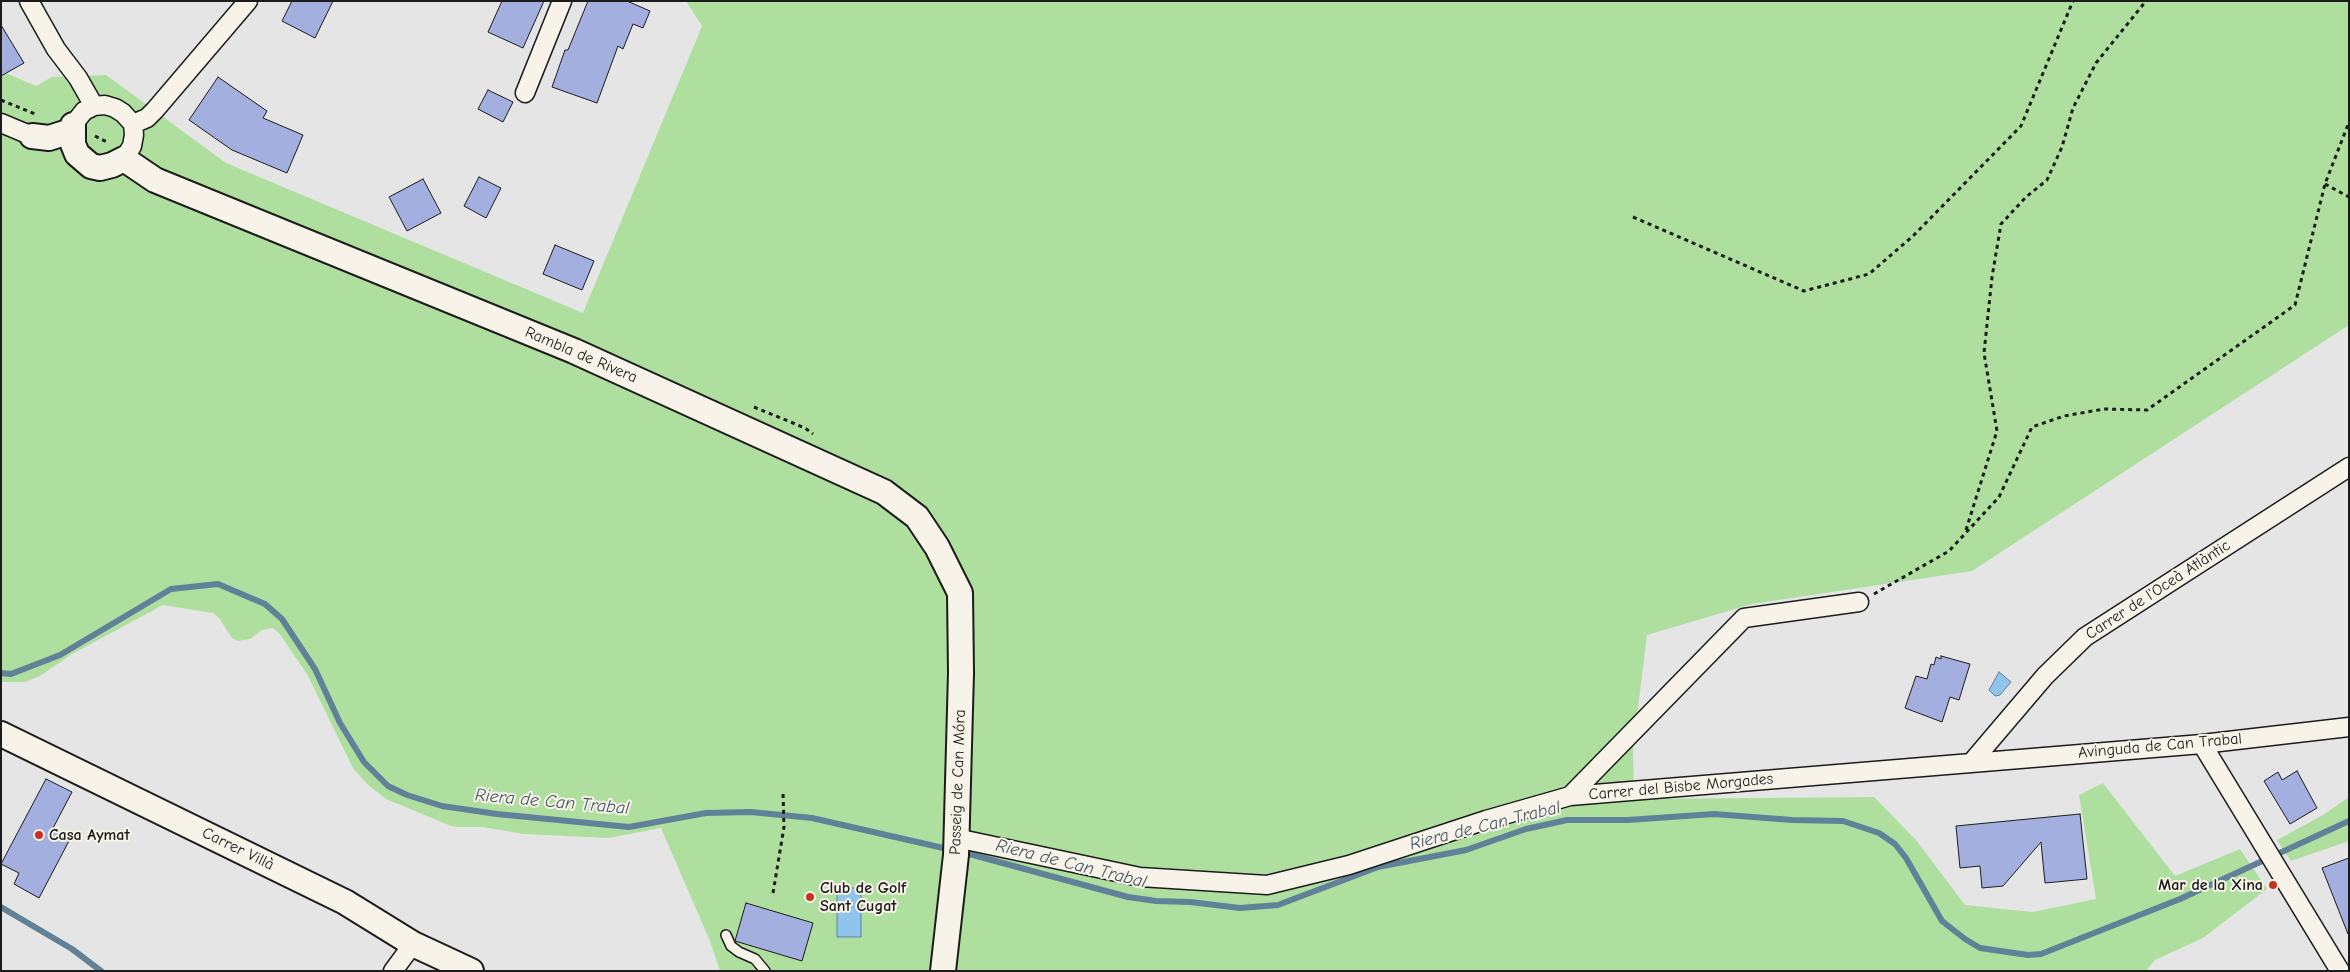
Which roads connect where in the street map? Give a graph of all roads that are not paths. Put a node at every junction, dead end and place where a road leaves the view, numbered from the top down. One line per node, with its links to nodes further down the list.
1 (29, 1): 5 (street)
2 (248, 1): 7 (street)
3 (562, 1): 4 (street)
4 (525, 93)
5 (94, 106): 7 (street); 8 (street)
6 (1, 123): 9 (street)
7 (132, 124): 10 (street)
8 (72, 128): 9 (street); 11 (street)
9 (32, 136)
10 (126, 156): 11 (street); 12 (street)
11 (100, 168): 12 (street)
12 (154, 180): 14 (street, Rambla de Rivera)
13 (2349, 467): 19 (street, Carrer de l'Oceà Atlàntic)
14 (960, 593): 21 (street, Passeig de Can Móra)
15 (1859, 602): 20 (street)
16 (2349, 727): 18 (street, Avinguda de Can Trabal)
17 (1, 734): 23 (street, Carrer Villà)
18 (2202, 744): 19 (street, Avinguda de Can Trabal); 28 (street)
19 (1971, 763): 20 (street, Carrer del Bisbe Morgades)
20 (1570, 796): 21 (street, Carrer del Bisbe Morgades)
21 (956, 845): 27 (street, Passeig de Can Móra)
22 (726, 935): 26 (lane)
23 (413, 944): 24 (street); 25 (street, Carrer Villà)
24 (394, 971)
25 (471, 971)
26 (765, 971)
27 (943, 971)
28 (2340, 971)

